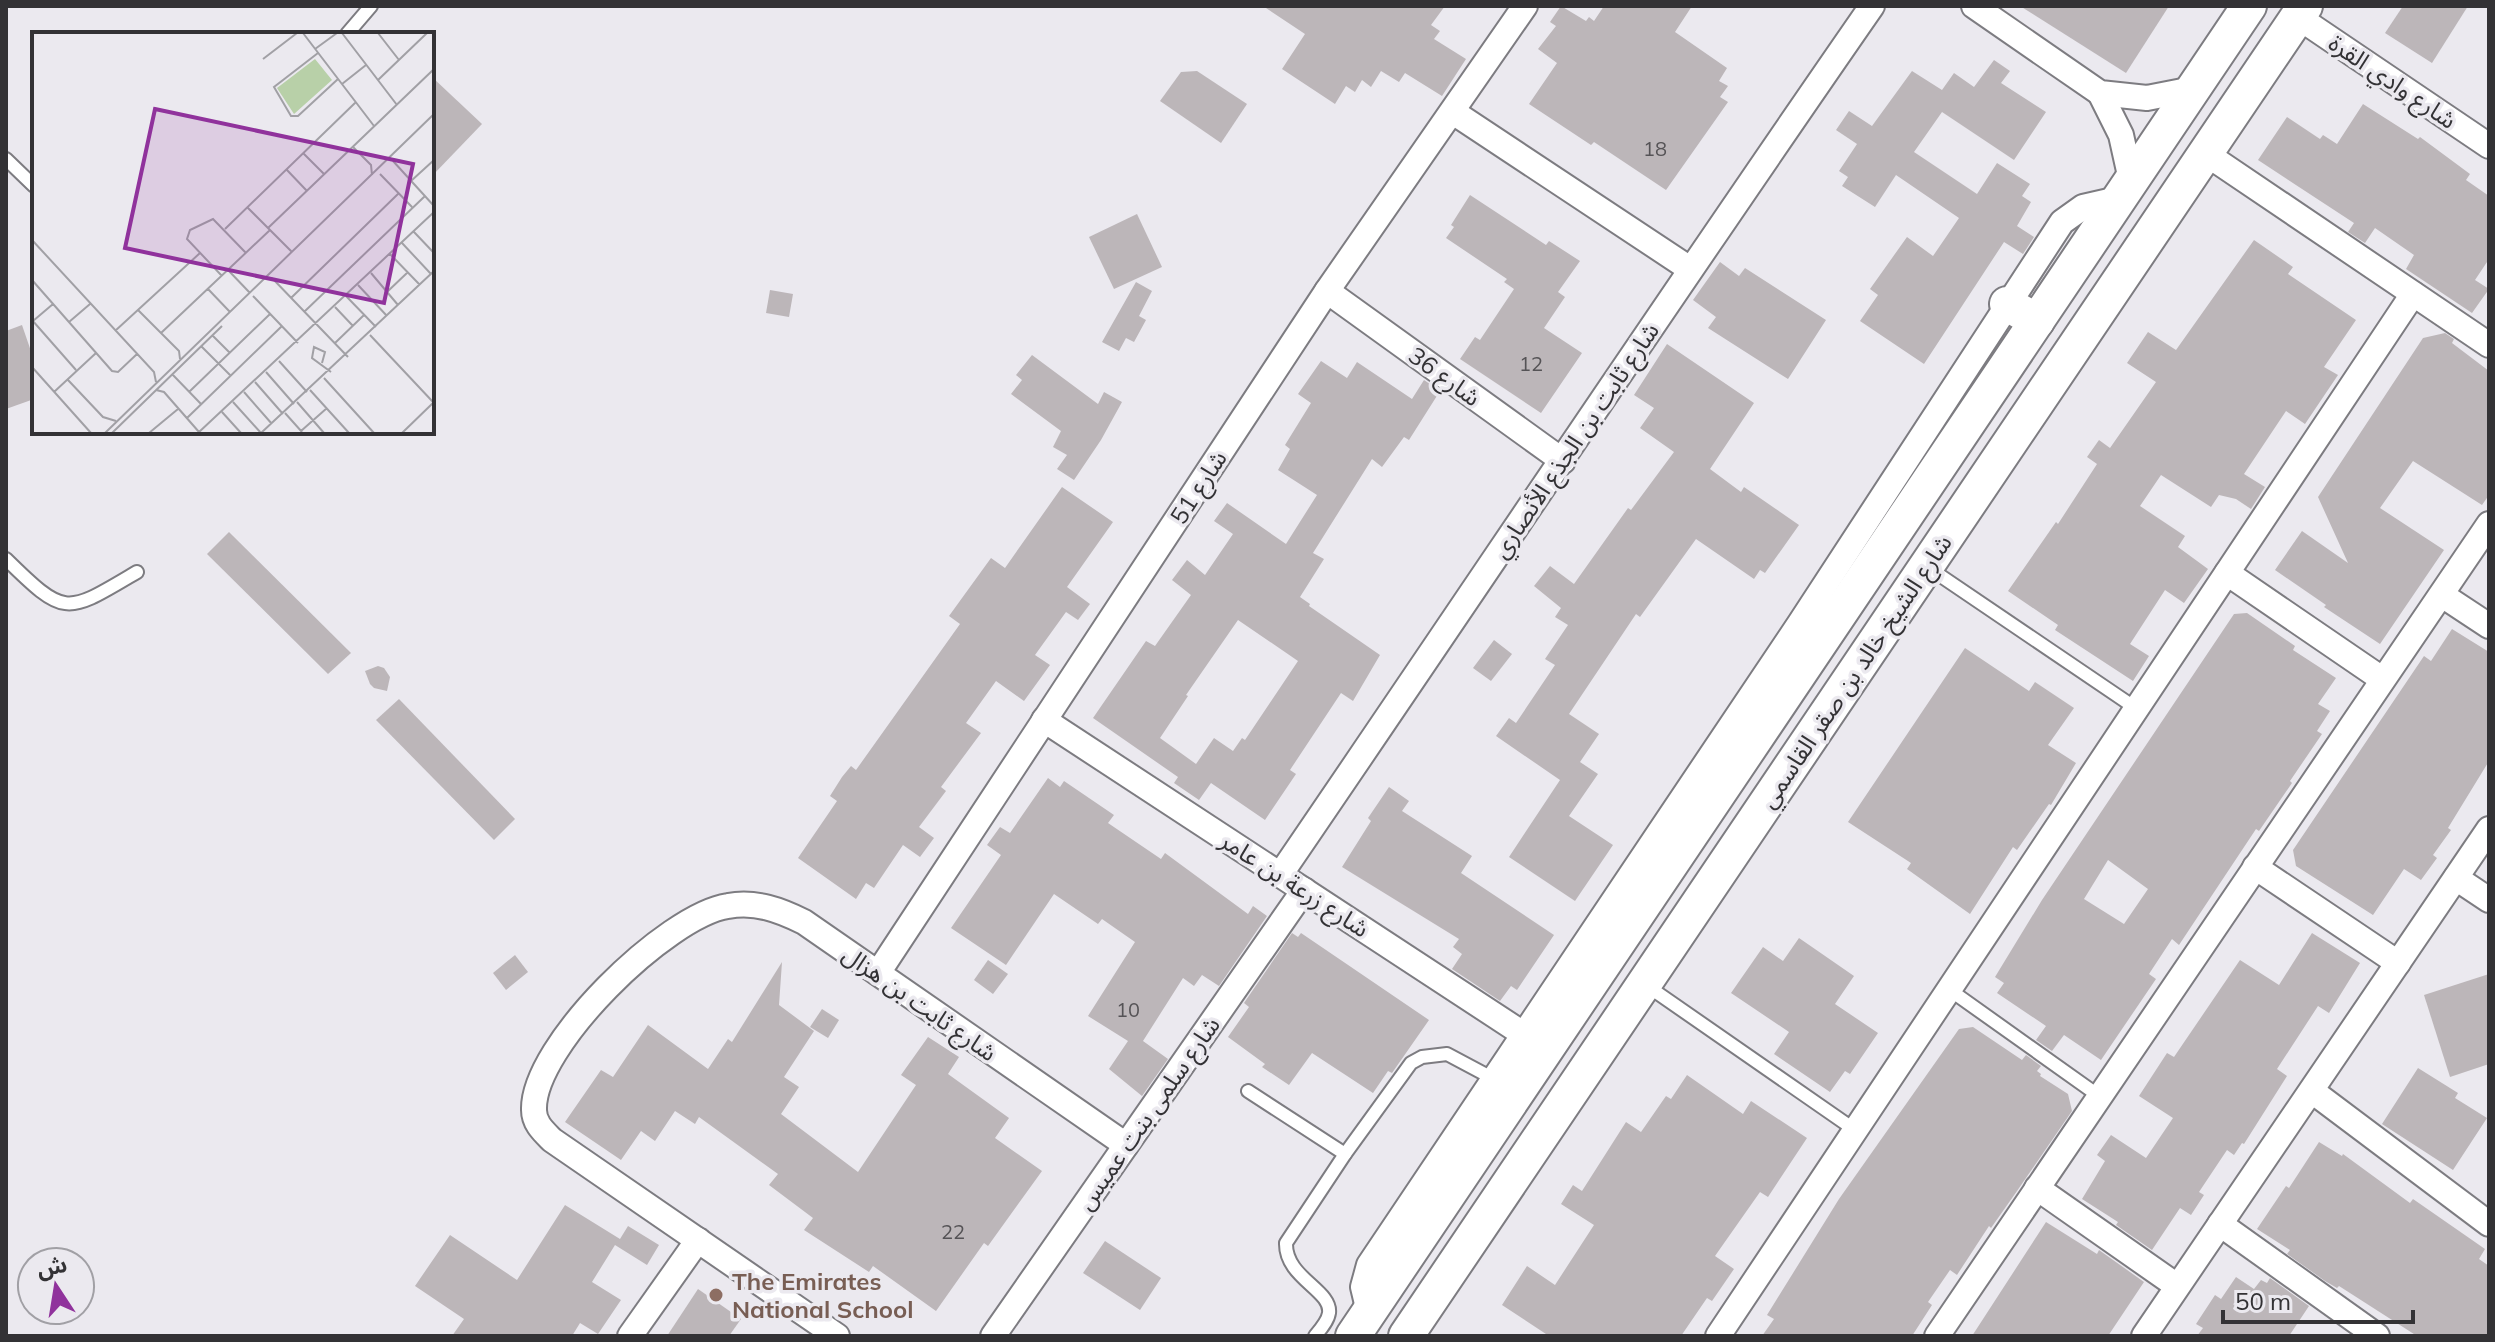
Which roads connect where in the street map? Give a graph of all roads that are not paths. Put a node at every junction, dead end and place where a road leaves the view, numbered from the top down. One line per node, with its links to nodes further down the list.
1 (371, 6): 7 (lane)
2 (1525, 6): 10 (street, شارع 51)
3 (1872, 6): 16 (street, شارع ثابت بن الجذع الأنصاري)
4 (1974, 6): 9 (street)
5 (2249, 6): 8 (main road, شارع الشيخ خالد بن صقر القاسمي)
6 (2301, 11): 11 (street, شارع وادي القرة); 12 (main road, شارع الشيخ خالد بن صقر القاسمي)
7 (349, 32)
8 (2193, 89): 9 (street); 15 (main road, شارع الشيخ خالد بن صقر القاسمي)
9 (2100, 93): 15 (street)
10 (1453, 112): 16 (street); 17 (street, شارع 51)
11 (2489, 146)
12 (2205, 153): 18 (street); 25 (main road, شارع الشيخ خالد بن صقر القاسمي)
13 (6, 159): 14 (lane)
14 (32, 184)
15 (2124, 190): 19 (street); 20 (main road, شارع الشيخ خالد بن صقر القاسمي)
16 (1690, 269): 22 (street, شارع ثابت بن الجذع الأنصاري)
17 (1327, 291): 22 (street, شارع 36); 32 (street, شارع 51)
18 (2413, 294): 21 (street); 27 (street)
19 (2007, 304): 20 (main road); 43 (street)
20 (2037, 321): 43 (main road, شارع الشيخ خالد بن صقر القاسمي)
21 (2489, 345)
22 (1563, 461): 35 (street, شارع ثابت بن الجذع الأنصاري)
23 (2489, 524): 28 (street)
24 (6, 559): 26 (lane)
25 (1926, 566): 31 (lane); 41 (main road, شارع الشيخ خالد بن صقر القاسمي)
26 (137, 572)
27 (2227, 573): 30 (street); 31 (street)
28 (2442, 595): 29 (street); 30 (street)
29 (2489, 626)
30 (2382, 679): 34 (street)
31 (2137, 709): 42 (street)
32 (1044, 720): 35 (street, شارع زرعة بن عامر); 40 (street, شارع 51)
33 (2489, 829): 36 (street)
34 (2255, 867): 39 (street); 47 (street)
35 (1280, 875): 37 (street, شارع زرعة بن عامر)
36 (2456, 878): 38 (street); 39 (street)
37 (1304, 890): 43 (street, شارع زرعة بن عامر); 49 (street, شارع سلمى بنت عميس)
38 (2489, 900)
39 (2398, 963): 46 (street)
40 (878, 973): 49 (street, شارع ثابت بن هزال); 54 (street, شارع ثابت بن هزال)
41 (1644, 983): 48 (lane); 57 (main road, شارع الشيخ خالد بن صقر القاسمي)
42 (1950, 990): 47 (lane); 48 (street)
43 (1534, 1042): 44 (street); 56 (main road, شارع الشيخ خالد بن صقر القاسمي)
44 (1494, 1079): 50 (lane); 56 (street)
45 (1248, 1091): 50 (lane)
46 (2312, 1091): 52 (street); 53 (street)
47 (2099, 1096): 51 (street)
48 (1855, 1130): 62 (street)
49 (1126, 1145): 60 (street, شارع سلمى بنت عميس)
50 (1345, 1154): 61 (lane)
51 (2037, 1188): 55 (street); 63 (street)
52 (2220, 1224): 55 (street); 65 (street)
53 (2489, 1224)
54 (698, 1240): 58 (street); 59 (street, شارع ثابت بن هزال)
55 (2177, 1286): 64 (street)
56 (1361, 1324)
57 (1410, 1335)
58 (630, 1336)
59 (837, 1336)
60 (993, 1336)
61 (1315, 1336)
62 (1718, 1336)
63 (1937, 1336)
64 (2144, 1336)
65 (2377, 1336)

